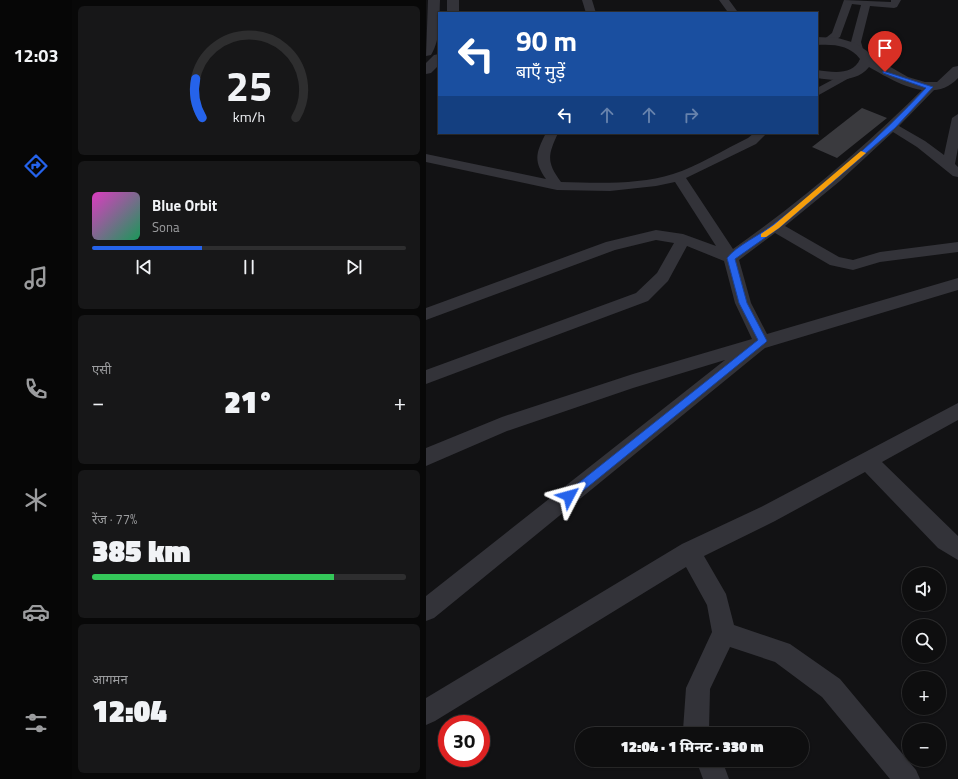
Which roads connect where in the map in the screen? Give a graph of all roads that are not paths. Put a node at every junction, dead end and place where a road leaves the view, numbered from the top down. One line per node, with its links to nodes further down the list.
1 (434, 0): 12 (street)
2 (453, 0): 8 (street)
3 (587, 0): 9 (street)
4 (724, 0): 10 (street)
5 (896, 0): 7 (street)
6 (849, 1): 7 (street); 11 (street)
7 (863, 2): 13 (street)
8 (452, 12)
9 (591, 12)
10 (732, 12)
11 (822, 41): 13 (street)
12 (433, 43)
13 (862, 54): 17 (street); 18 (street)
14 (438, 59): 15 (street)
15 (426, 70)
16 (958, 70): 20 (street)
17 (885, 72): 18 (street); 20 (street)
18 (852, 73): 19 (street); 21 (street)
19 (818, 74)
20 (931, 87): 23 (street)
21 (818, 92)
22 (958, 118): 26 (street)
23 (893, 127): 28 (street); 32 (street)
24 (552, 134): 31 (street)
25 (760, 134): 30 (street)
26 (955, 143): 28 (street)
27 (426, 158): 31 (street)
28 (948, 165): 29 (street)
29 (958, 174)
30 (678, 177): 31 (street); 35 (street)
31 (557, 186)
32 (776, 227): 34 (street); 35 (street)
33 (683, 239): 35 (street); 37 (street); 39 (street)
34 (958, 247)
35 (731, 258): 38 (street)
36 (958, 284): 38 (street)
37 (426, 314)
38 (762, 341): 41 (street); 45 (street)
39 (426, 377)
40 (958, 411): 42 (street)
41 (426, 457)
42 (867, 460): 43 (street); 44 (street)
43 (958, 549)
44 (690, 552): 46 (street); 47 (street)
45 (426, 610)
46 (724, 633): 48 (street); 51 (street)
47 (426, 712)
48 (696, 727)
49 (711, 767): 50 (street)
50 (716, 779)
51 (907, 779)

